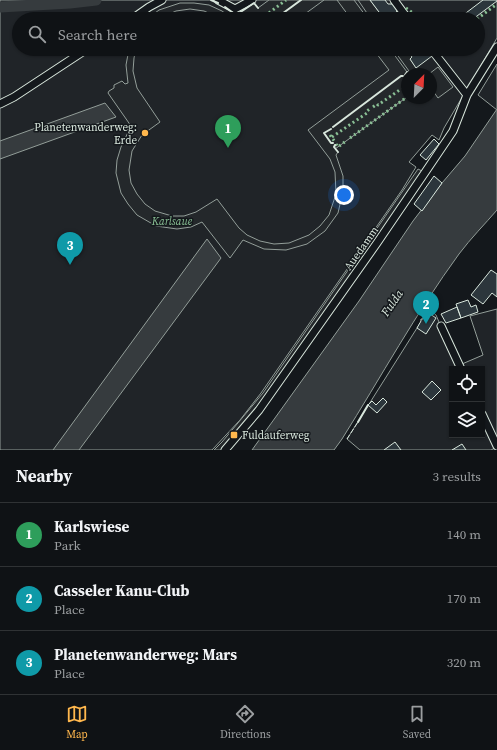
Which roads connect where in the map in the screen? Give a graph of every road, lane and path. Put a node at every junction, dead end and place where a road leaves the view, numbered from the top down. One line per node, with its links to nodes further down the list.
1 (162, 0): 5 (street)
2 (218, 0): 3 (street)
3 (252, 0)
4 (394, 0): 6 (street)
5 (141, 12)
6 (403, 12)
7 (497, 47): 10 (street, Auedamm)
8 (76, 56): 11 (street)
9 (436, 56): 10 (street)
10 (467, 95): 16 (street, Auedamm)
11 (0, 104)
12 (441, 326): 13 (street)
13 (460, 366)
14 (485, 420): 15 (street)
15 (497, 446)
16 (225, 450)

